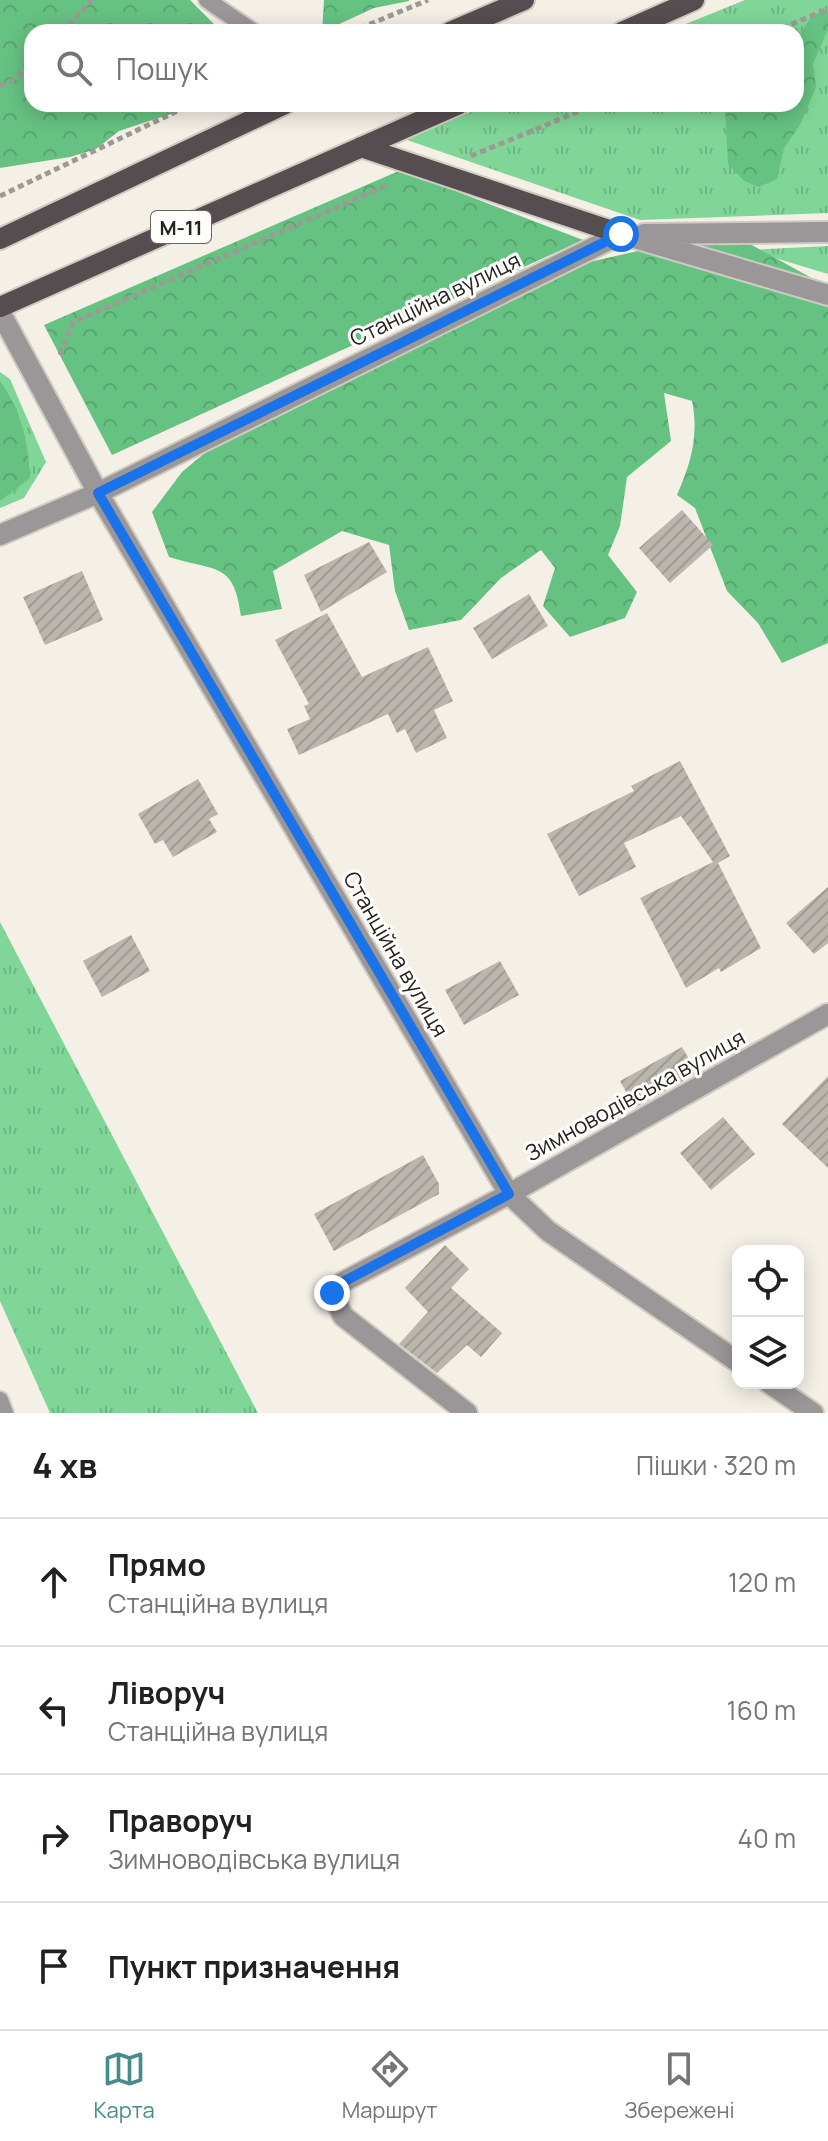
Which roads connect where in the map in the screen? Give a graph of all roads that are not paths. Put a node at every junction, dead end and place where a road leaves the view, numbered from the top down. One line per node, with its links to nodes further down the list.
1 (207, 0): 4 (lane)
2 (524, 0): 5 (main road)
3 (694, 0): 6 (main road)
4 (242, 24)
5 (468, 24)
6 (640, 24)
7 (268, 112): 12 (main road)
8 (441, 112): 9 (main road, М-11)
9 (361, 147): 11 (main road); 14 (main road, М-11)
10 (828, 232): 11 (street)
11 (621, 234): 13 (street); 15 (street, Станційна вулиця)
12 (0, 239)
13 (828, 295)
14 (0, 310): 15 (street, Станційна вулиця)
15 (98, 493): 16 (street, Станційна вулиця); 18 (street, Станційна вулиця)
16 (0, 535)
17 (828, 1014): 18 (street, Зимноводівська вулиця)
18 (509, 1194): 19 (street, Станційна вулиця); 23 (street, Зимноводівська вулиця)
19 (732, 1358)
20 (778, 1389): 24 (street)
21 (0, 1400): 22 (lane)
22 (5, 1413)
23 (467, 1413)
24 (813, 1413)

